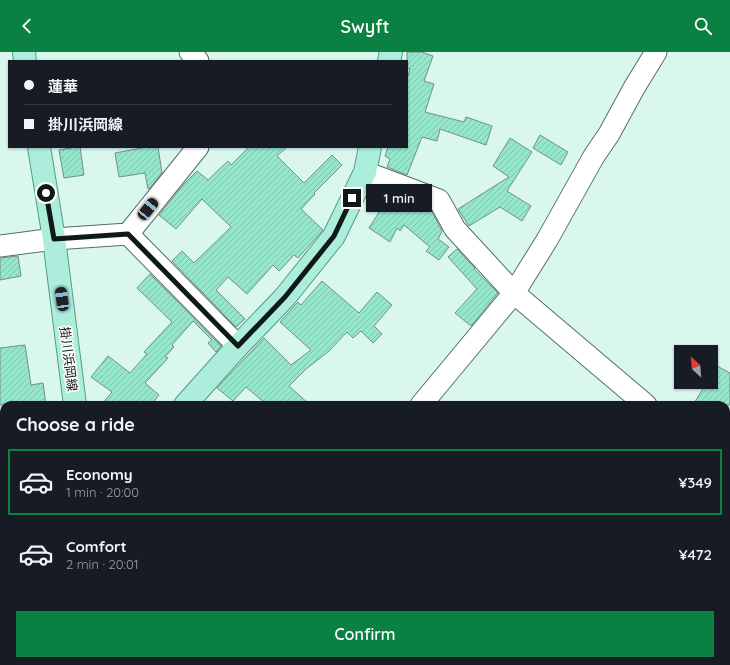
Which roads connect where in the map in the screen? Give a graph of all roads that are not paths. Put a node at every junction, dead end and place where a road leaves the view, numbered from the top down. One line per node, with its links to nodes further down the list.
1 (190, 52): 3 (street)
2 (656, 52): 11 (street)
3 (197, 60)
4 (39, 148): 9 (main road, 掛川浜岡線)
5 (197, 148): 8 (street)
6 (370, 148): 7 (main road)
7 (365, 172): 11 (street); 12 (main road)
8 (128, 234): 9 (street); 12 (street)
9 (54, 239): 10 (street); 13 (main road, 掛川浜岡線)
10 (0, 246)
11 (514, 293): 15 (street); 16 (street)
12 (238, 346): 14 (main road)
13 (74, 401)
14 (189, 401)
15 (424, 401)
16 (641, 401)

